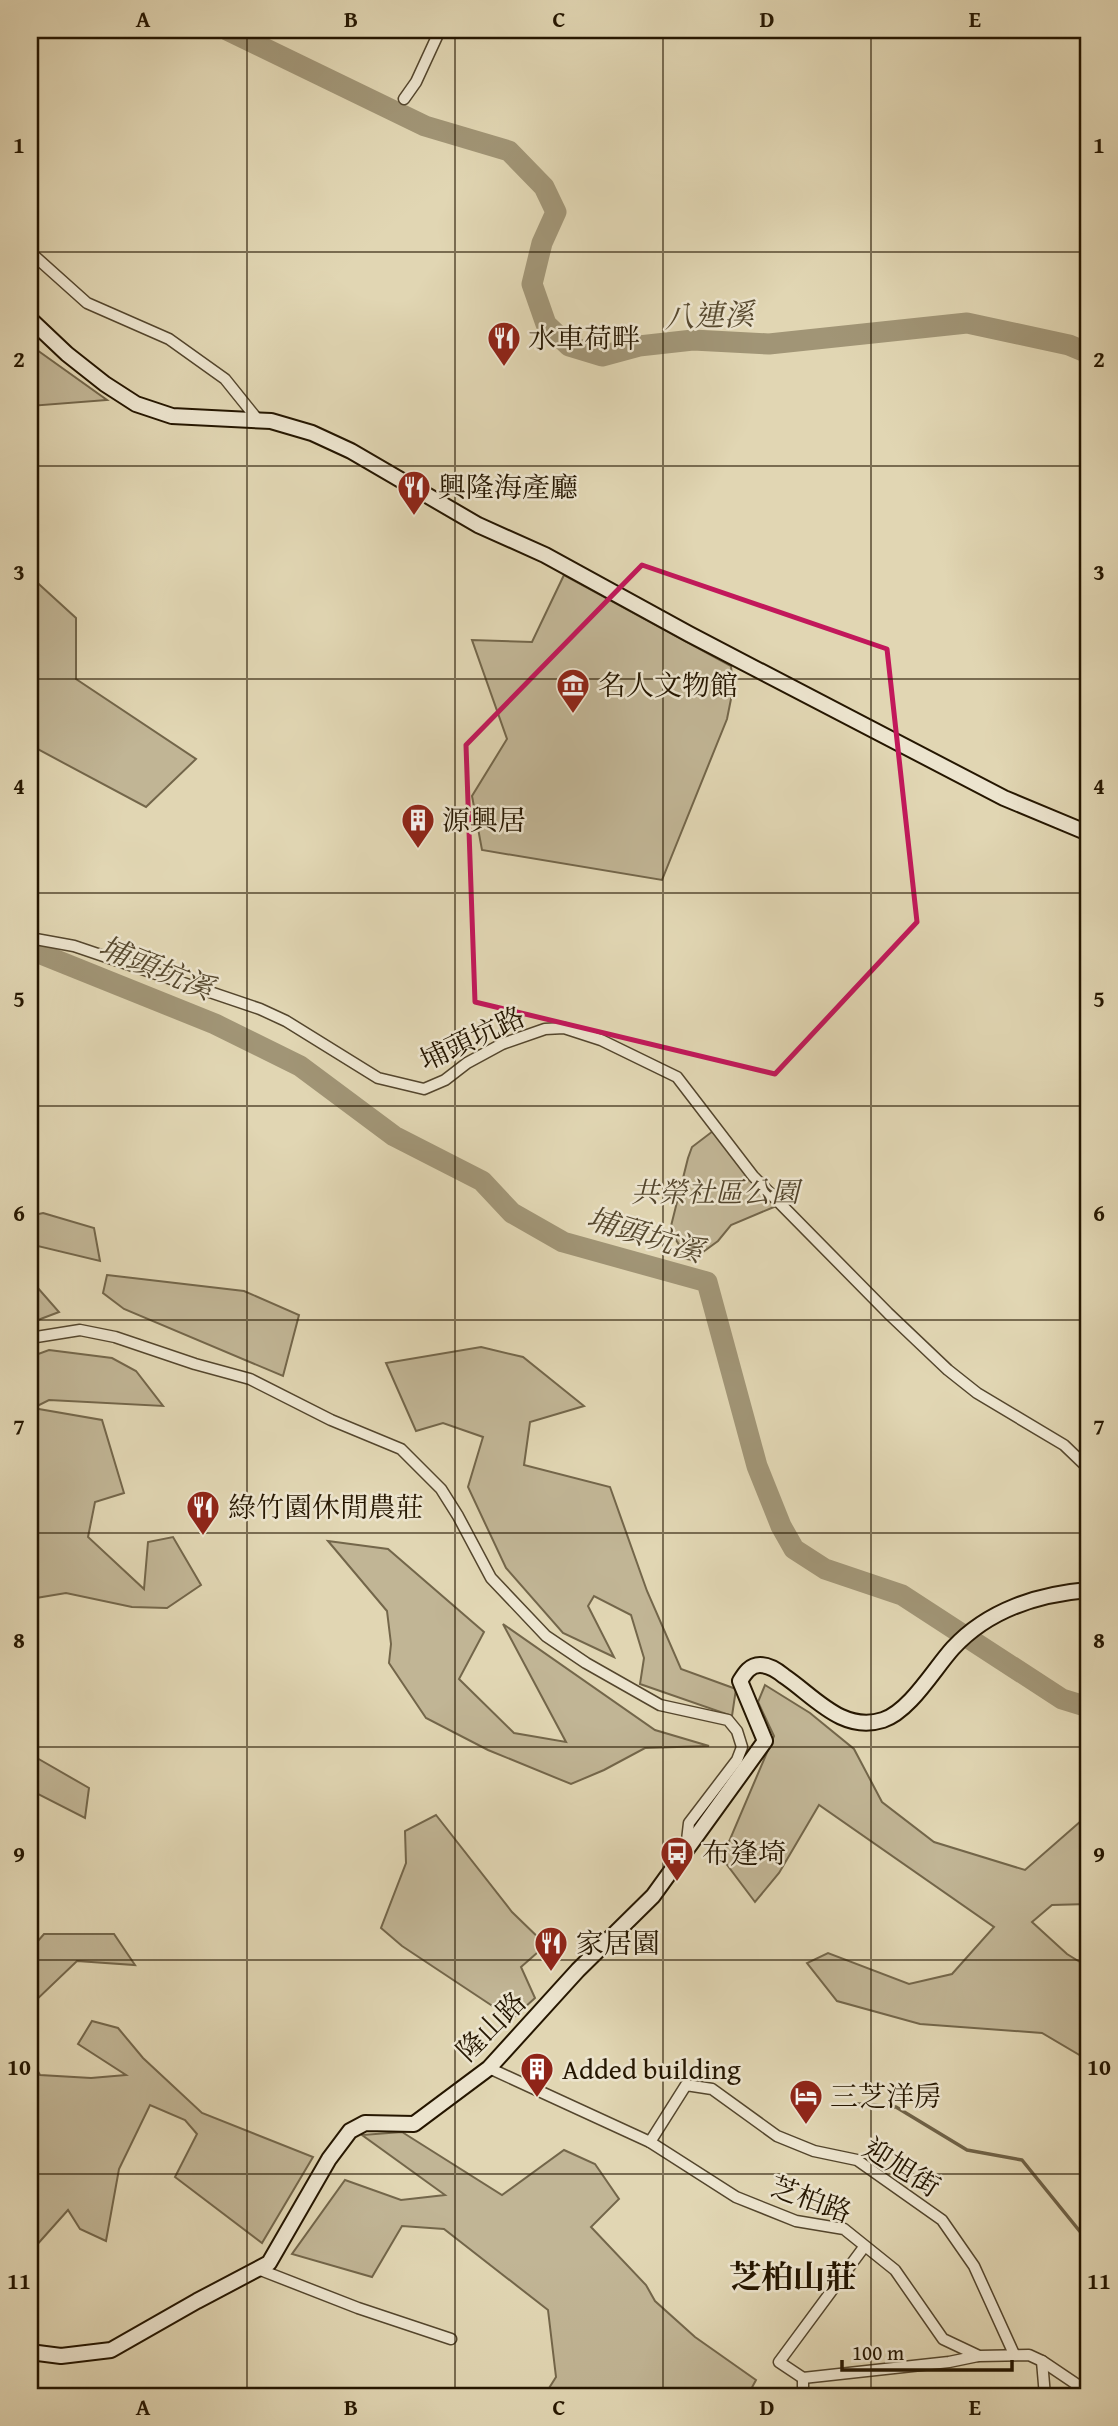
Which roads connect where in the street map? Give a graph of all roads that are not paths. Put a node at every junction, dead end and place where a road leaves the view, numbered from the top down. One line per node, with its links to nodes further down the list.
1 (440, 30): 2 (street)
2 (404, 99)
3 (30, 252): 5 (street)
4 (30, 318): 5 (street)
5 (258, 420): 6 (street)
6 (1088, 833)
7 (30, 938): 9 (street, 埔頭坑路)
8 (30, 1338): 11 (street)
9 (1088, 1468)
10 (1088, 1590): 11 (street, 隆山路)
11 (686, 1849): 12 (street, 隆山路)
12 (489, 2068): 13 (street, 芝柏路); 15 (street, 隆山路)
13 (650, 2142): 14 (street, 芝柏路); 18 (street, 迎旭街)
14 (864, 2247): 19 (street, 芝柏路); 21 (street)
15 (258, 2269): 16 (street); 17 (street, 隆山路)
16 (451, 2339)
17 (30, 2352)
18 (1014, 2354): 19 (street, 芝柏路); 20 (street, 芝柏路)
19 (979, 2356): 21 (street)
20 (1042, 2361): 22 (street, 芝柏路); 24 (street)
21 (803, 2378): 23 (street)
22 (1088, 2392)
23 (803, 2396)
24 (1045, 2396)

